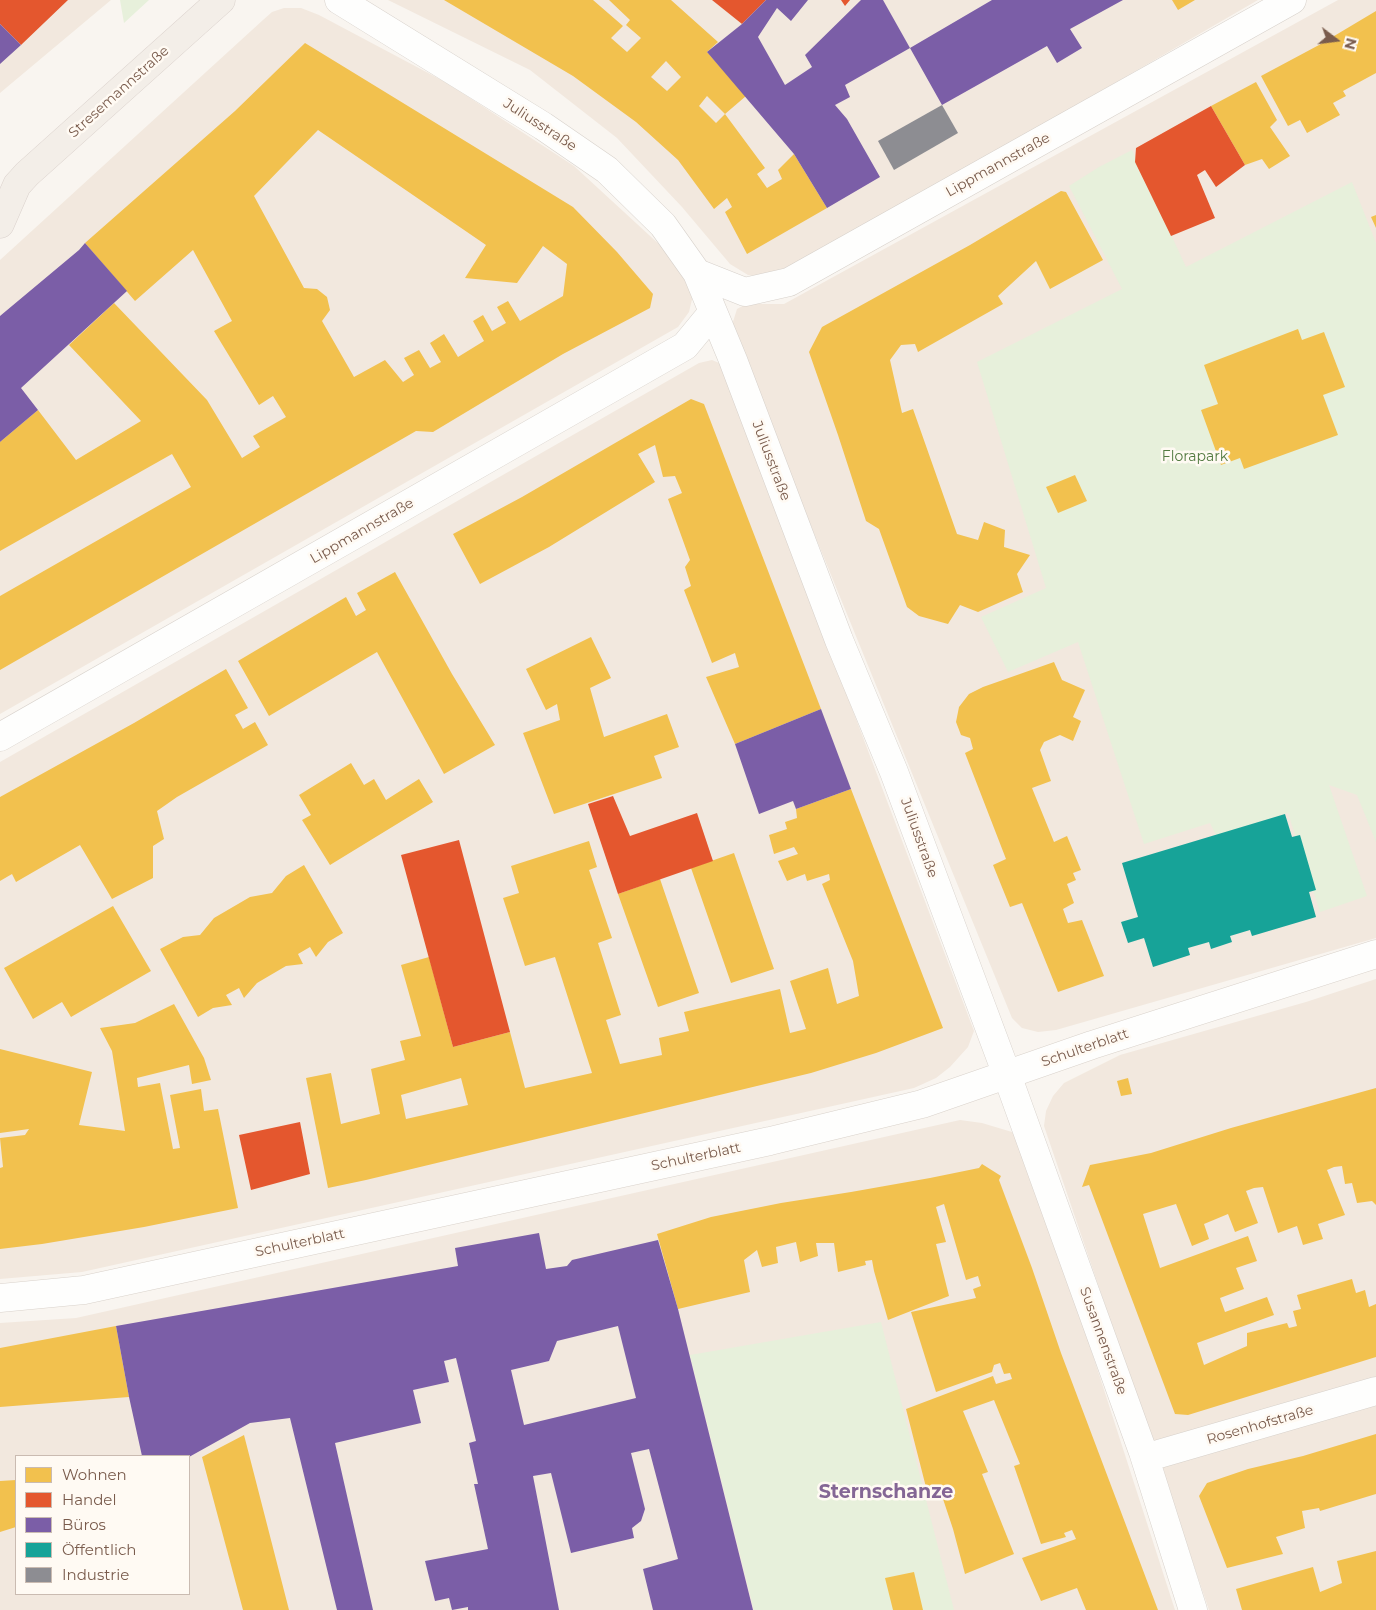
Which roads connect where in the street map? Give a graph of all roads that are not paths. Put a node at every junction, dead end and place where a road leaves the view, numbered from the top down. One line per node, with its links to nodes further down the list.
1 (221, 0): 4 (main road, Stresemannstraße)
2 (339, 0): 6 (street, Juliusstraße)
3 (1292, 0): 6 (street, Lippmannstraße)
4 (9, 188): 5 (main road, Stresemannstraße)
5 (0, 224)
6 (697, 273): 7 (street, Juliusstraße)
7 (713, 312): 8 (street, Lippmannstraße); 10 (street, Juliusstraße)
8 (0, 737)
9 (1376, 954): 10 (street, Schulterblatt)
10 (1006, 1075): 11 (street, Schulterblatt); 13 (street, Susannenstraße)
11 (0, 1298)
12 (1376, 1391): 13 (street, Rosenhofstraße)
13 (1145, 1458): 14 (street, Susannenstraße)
14 (1193, 1610)

